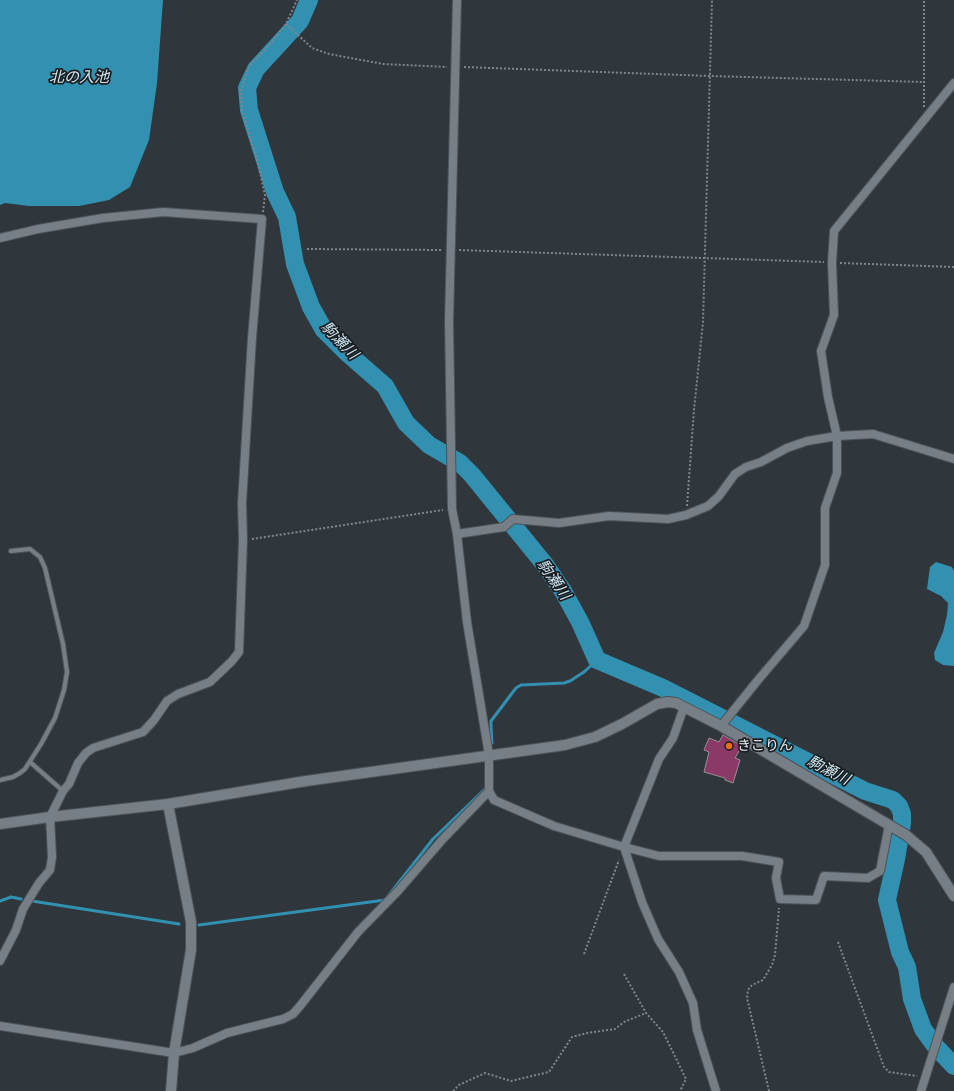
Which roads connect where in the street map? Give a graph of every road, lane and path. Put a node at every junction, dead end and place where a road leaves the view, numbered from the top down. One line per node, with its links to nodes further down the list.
1 (297, 0): 5 (path)
2 (457, 0): 6 (street)
3 (712, 0): 7 (path)
4 (924, 0): 8 (path)
5 (286, 24): 6 (path); 11 (path)
6 (455, 67): 7 (path); 14 (street)
7 (710, 76): 8 (path); 15 (path)
8 (924, 82): 10 (path)
9 (954, 83): 10 (street)
10 (924, 118): 16 (street)
11 (262, 219): 12 (street); 21 (street)
12 (0, 238)
13 (307, 249): 14 (path)
14 (451, 250): 15 (path); 18 (street)
15 (704, 259): 19 (path)
16 (837, 436): 17 (street); 19 (street); 24 (street)
17 (954, 459)
18 (452, 509): 20 (street); 21 (path)
19 (686, 515): 20 (street)
20 (457, 534): 25 (street)
21 (243, 540): 29 (street)
22 (12, 552): 26 (lane)
23 (684, 707): 24 (street); 25 (street); 34 (street)
24 (721, 726): 33 (street)
25 (489, 755): 28 (street); 30 (street)
26 (30, 762): 27 (lane); 29 (lane)
27 (0, 780)
28 (489, 791): 34 (street); 44 (street)
29 (63, 792): 31 (street)
30 (168, 804): 31 (street); 44 (street)
31 (50, 817): 32 (street); 39 (street)
32 (0, 824)
33 (891, 827): 35 (street); 36 (street)
34 (624, 848): 36 (street); 38 (path); 49 (street)
35 (954, 896)
36 (780, 899): 50 (path)
37 (838, 942): 45 (path)
38 (584, 954)
39 (0, 961)
40 (624, 974): 42 (path)
41 (954, 987): 45 (street)
42 (646, 1012): 47 (path); 48 (path)
43 (0, 1026): 44 (street)
44 (174, 1053): 46 (street)
45 (926, 1078): 51 (street)
46 (171, 1091)
47 (453, 1091)
48 (680, 1091)
49 (716, 1091)
50 (769, 1091)
51 (921, 1091)

